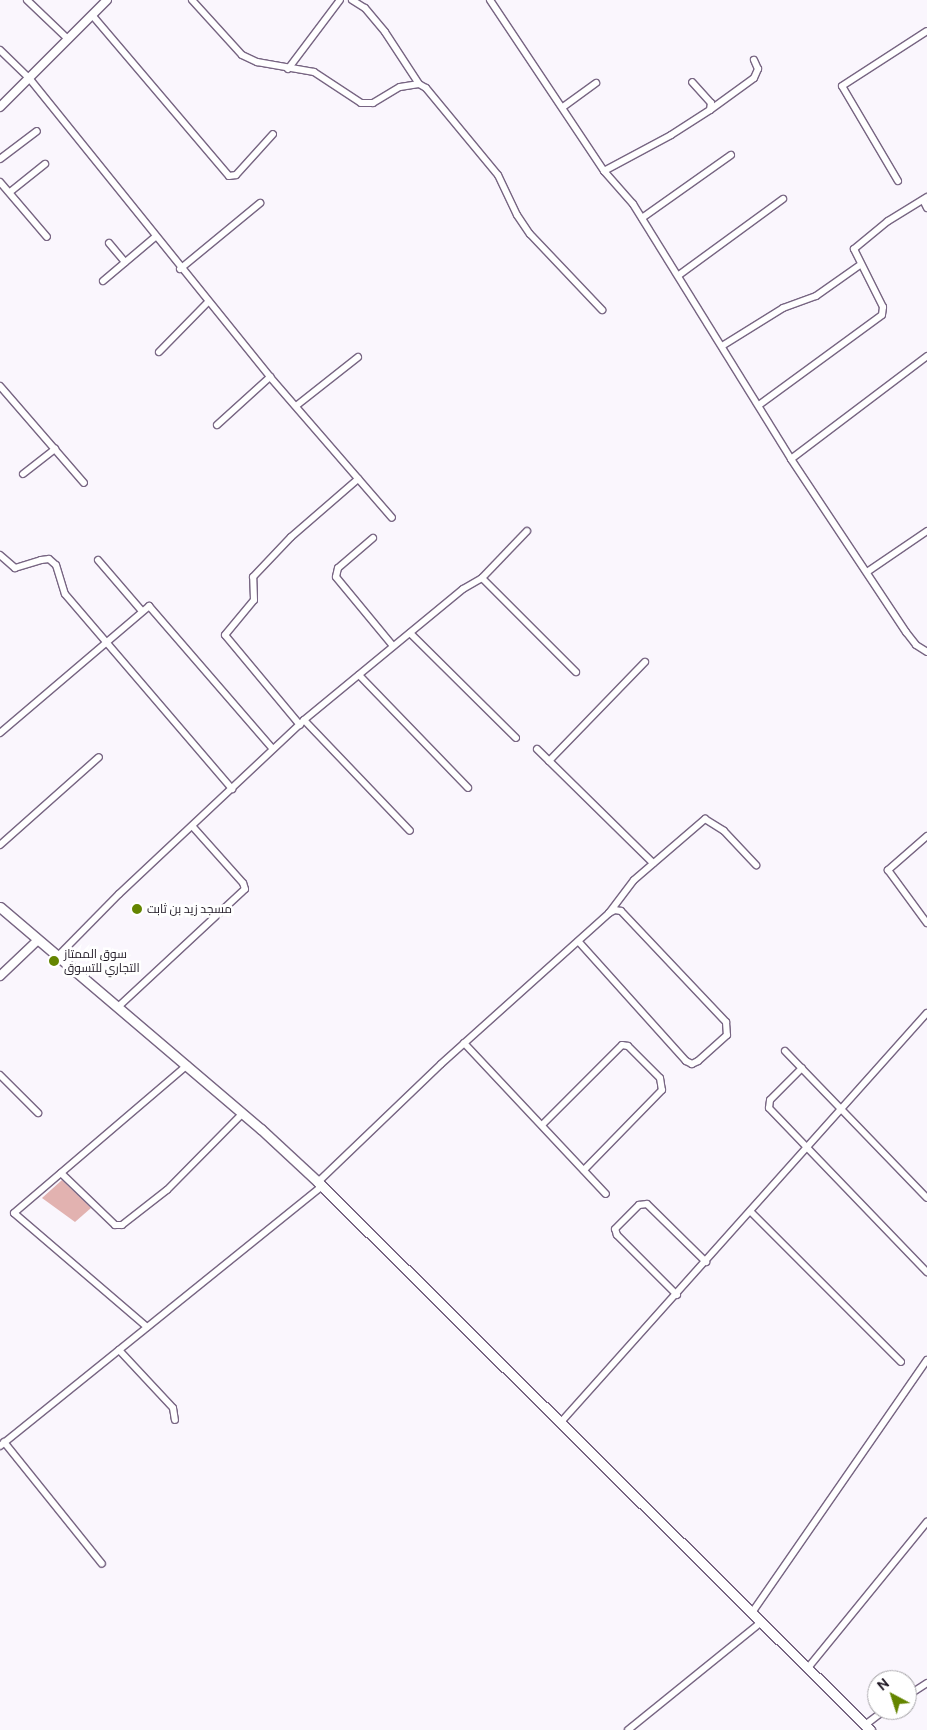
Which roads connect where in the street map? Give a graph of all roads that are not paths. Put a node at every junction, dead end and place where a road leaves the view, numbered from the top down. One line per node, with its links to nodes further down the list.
1 (27, 0): 9 (street)
2 (107, 0): 7 (street)
3 (192, 0): 12 (street)
4 (340, 0): 12 (street)
5 (352, 0): 16 (street)
6 (494, 2): 18 (street)
7 (92, 15): 9 (street); 21 (street)
8 (927, 31): 26 (street)
9 (68, 39): 13 (street)
10 (0, 50): 13 (street)
11 (754, 60): 19 (street)
12 (288, 69): 16 (street)
13 (29, 78): 17 (street); 35 (street)
14 (692, 82): 19 (street)
15 (596, 83): 18 (street)
16 (419, 84): 43 (street)
17 (0, 107)
18 (563, 107): 25 (street)
19 (710, 110): 25 (street)
20 (37, 131): 23 (street)
21 (273, 134)
22 (731, 155): 33 (street)
23 (0, 159)
24 (45, 164): 28 (street)
25 (604, 170): 33 (street)
26 (898, 180)
27 (0, 182): 28 (street)
28 (10, 192): 34 (street)
29 (925, 198): 32 (street); 38 (street)
30 (783, 199): 40 (street)
31 (260, 203): 39 (street)
32 (927, 208)
33 (642, 218): 40 (street)
34 (47, 237)
35 (155, 237): 37 (street); 39 (street)
36 (109, 243): 37 (street)
37 (125, 262): 41 (street)
38 (860, 265): 44 (street); 50 (street)
39 (180, 269): 42 (street)
40 (679, 275): 44 (street)
41 (103, 281)
42 (208, 302): 45 (street); 48 (street)
43 (602, 310)
44 (722, 346): 50 (street)
45 (159, 352)
46 (927, 356): 54 (street)
47 (358, 357): 51 (street)
48 (270, 378): 51 (street); 52 (street)
49 (0, 386): 53 (street)
50 (759, 405): 54 (street)
51 (296, 406): 56 (street)
52 (217, 425)
53 (55, 450): 55 (street); 57 (street)
54 (791, 459): 64 (street)
55 (23, 474)
56 (358, 480): 58 (street); 74 (street)
57 (84, 483)
58 (392, 518)
59 (526, 531): 65 (street)
60 (927, 531): 64 (street)
61 (373, 538): 69 (street)
62 (0, 555): 68 (street)
63 (98, 560): 66 (street)
64 (867, 572): 70 (street)
65 (482, 578): 67 (street); 72 (street)
66 (141, 610): 68 (street); 77 (street)
67 (410, 633): 69 (street); 76 (street)
68 (106, 642): 75 (street); 82 (street)
69 (393, 646): 73 (street)
70 (927, 652)
71 (645, 662): 80 (street)
72 (576, 672)
73 (359, 675): 74 (street); 81 (street)
74 (302, 723): 77 (street); 84 (street)
75 (0, 733)
76 (516, 738)
77 (273, 748): 82 (street)
78 (536, 749): 80 (street)
79 (99, 757): 86 (street)
80 (549, 761): 87 (street)
81 (468, 788)
82 (232, 789): 83 (street)
83 (192, 826): 94 (street); 96 (street)
84 (410, 831)
85 (927, 836): 91 (street)
86 (0, 845)
87 (653, 863): 88 (street); 90 (street)
88 (756, 865)
89 (0, 907): 92 (main road)
90 (609, 913): 93 (street); 93 (street)
91 (927, 923)
92 (38, 940): 94 (main road); 95 (street)
93 (578, 941): 98 (street)
94 (57, 956): 96 (main road)
95 (0, 976)
96 (118, 1007): 100 (main road)
97 (927, 1013): 103 (street)
98 (464, 1043): 106 (street); 110 (street)
99 (785, 1051): 101 (street)
100 (188, 1065): 105 (main road); 109 (street)
101 (802, 1068): 103 (street); 107 (street)
102 (0, 1076): 104 (street)
103 (842, 1110): 107 (street); 112 (street)
104 (38, 1113)
105 (243, 1113): 109 (street); 110 (main road)
106 (542, 1125): 108 (street); 108 (street)
107 (807, 1148): 113 (street); 115 (street)
108 (584, 1170): 111 (street)
109 (61, 1173): 117 (street)
110 (320, 1184): 117 (street); 122 (main road)
111 (606, 1194)
112 (927, 1198)
113 (751, 1212): 114 (street); 120 (street)
114 (706, 1262): 116 (street); 116 (street)
115 (927, 1272)
116 (677, 1295): 122 (street)
117 (147, 1327): 118 (street)
118 (118, 1350): 121 (street); 123 (street)
119 (927, 1360): 126 (street)
120 (901, 1362)
121 (175, 1420)
122 (561, 1422): 126 (main road)
123 (2, 1444): 125 (street)
124 (927, 1522): 128 (street)
125 (102, 1564)
126 (752, 1614): 127 (main road)
127 (760, 1623): 128 (main road); 130 (street)
128 (807, 1669): 129 (main road)
129 (867, 1728)
130 (628, 1730)

